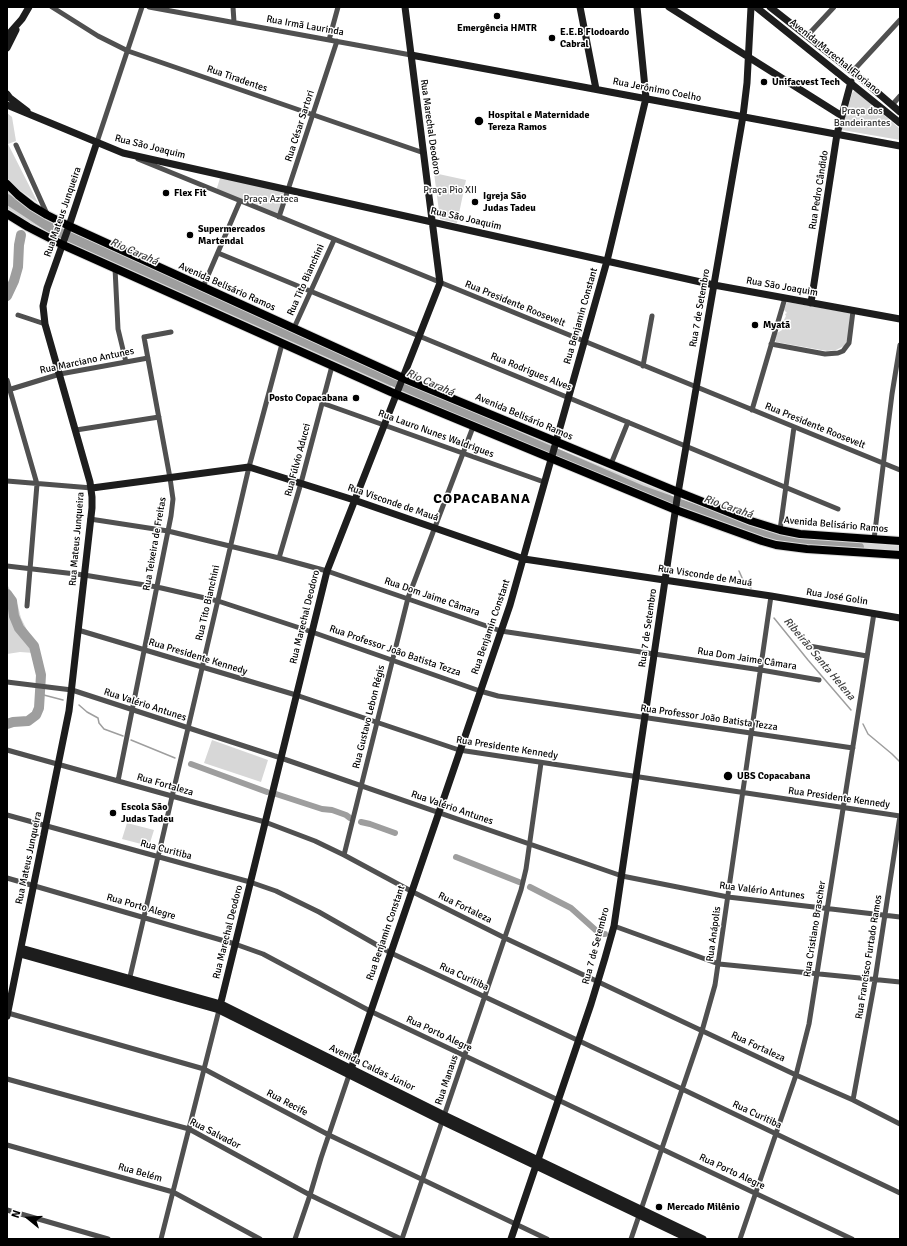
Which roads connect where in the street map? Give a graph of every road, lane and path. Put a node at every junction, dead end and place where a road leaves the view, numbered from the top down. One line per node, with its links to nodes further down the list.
1 (29, 7): 15 (street)
2 (52, 7): 23 (street, Rua Tiradentes)
3 (142, 7): 23 (street, Rua Mateus Junqueira)
4 (149, 7): 17 (street, Rua Irmã Laurinda)
5 (233, 7): 17 (street)
6 (338, 7): 20 (street)
7 (405, 7): 24 (street, Rua Marechal Deodoro)
8 (580, 7): 28 (street)
9 (637, 7): 31 (street, Rua Benjamin Constant)
10 (669, 7): 25 (street)
11 (751, 7): 25 (street, Rua 7 de Setembro)
12 (756, 7): 27 (street, Avenida Marechal Floriano)
13 (770, 7): 19 (street, Avenida Marechal Floriano)
14 (834, 7): 19 (street)
15 (22, 19): 18 (street); 22 (street)
16 (900, 20): 26 (street)
17 (234, 22): 20 (street, Rua Irmã Laurinda)
18 (7, 36)
19 (807, 36): 26 (street, Avenida Marechal Floriano)
20 (329, 40): 21 (street, Rua Irmã Laurinda)
21 (337, 41): 24 (street, Rua Irmã Laurinda); 35 (street, Rua César Sartori)
22 (7, 48)
23 (128, 51): 35 (street, Rua Tiradentes); 41 (street, Rua Mateus Junqueira)
24 (411, 55): 28 (street, Rua Jerônimo Coelho); 45 (street, Rua Marechal Deodoro)
25 (748, 57): 37 (street, Rua 7 de Setembro); 38 (street)
26 (852, 72): 33 (street, Avenida Marechal Floriano)
27 (851, 82): 38 (street, Rua Pedro Cândido); 39 (street, Avenida Marechal Floriano)
28 (596, 89): 31 (street, Rua Jerônimo Coelho)
29 (7, 94): 36 (street, Rua São Joaquim)
30 (900, 96): 33 (street)
31 (646, 98): 37 (street, Rua Jerônimo Coelho); 57 (street, Rua Benjamin Constant)
32 (7, 105): 36 (street, Rua São Joaquim)
33 (892, 105): 34 (street, Avenida Marechal Floriano)
34 (900, 112)
35 (313, 115): 45 (street, Rua Tiradentes); 47 (street, Rua César Sartori)
36 (34, 116): 41 (street, Rua São Joaquim)
37 (743, 116): 40 (street, Rua Jerônimo Coelho); 60 (street, Rua 7 de Setembro)
38 (842, 116): 40 (street, Rua Pedro Cândido)
39 (900, 122)
40 (837, 134): 43 (street, Rua Jerônimo Coelho); 64 (street, Rua Pedro Cândido)
41 (97, 142): 44 (street, Rua São Joaquim); 53 (street, Rua Mateus Junqueira)
42 (16, 146): 50 (street)
43 (900, 146)
44 (123, 153): 47 (street, Rua São Joaquim); 48 (street, Rua Presidente Roosevelt)
45 (424, 153): 52 (street, Rua Marechal Deodoro)
46 (7, 184): 50 (main road, Avenida Belisário Ramos)
47 (288, 190): 51 (street, Rua César Sartori); 52 (street, Rua São Joaquim)
48 (240, 201): 51 (street, Rua Presidente Roosevelt); 56 (street)
49 (7, 214): 55 (main road, Avenida Belisário Ramos)
50 (47, 215): 53 (main road, Avenida Belisário Ramos)
51 (279, 217): 54 (street, Rua Presidente Roosevelt)
52 (433, 222): 57 (street, Rua São Joaquim); 59 (street, Rua Marechal Deodoro)
53 (69, 228): 55 (street, Rua Mateus Junqueira); 61 (main road, Avenida Belisário Ramos)
54 (334, 240): 59 (street, Rua Presidente Roosevelt); 62 (street, Rua Tito Bianchini)
55 (64, 243): 58 (main road, Avenida Belisário Ramos); 69 (street, Rua Mateus Junqueira)
56 (218, 252): 61 (street); 62 (street, Rua Rodrigues Alves)
57 (607, 261): 60 (street, Rua São Joaquim); 73 (street, Rua Benjamin Constant)
58 (114, 268): 74 (main road, Avenida Belisário Ramos); 78 (street)
59 (440, 283): 72 (street, Rua Marechal Deodoro); 73 (street, Rua Presidente Roosevelt)
60 (714, 285): 63 (street, Rua São Joaquim); 84 (street, Rua 7 de Setembro)
61 (203, 287): 70 (main road, Avenida Belisário Ramos)
62 (311, 291): 70 (street, Rua Tito Bianchini); 72 (street, Rua Rodrigues Alves)
63 (785, 298): 64 (street, Rua São Joaquim); 75 (street)
64 (811, 303): 65 (street, Rua São Joaquim)
65 (853, 310): 68 (street, Rua São Joaquim); 75 (street)
66 (18, 315): 69 (street)
67 (652, 316): 80 (street)
68 (900, 319)
69 (45, 324): 81 (street, Rua Mateus Junqueira)
70 (294, 328): 83 (main road, Avenida Belisário Ramos)
71 (170, 332): 77 (street, Rua Teixeira de Freitas)
72 (420, 336): 83 (street, Rua Marechal Deodoro); 87 (street, Rua Rodrigues Alves)
73 (584, 342): 80 (street, Rua Presidente Roosevelt); 87 (street, Rua Benjamin Constant)
74 (282, 344): 79 (main road, Avenida Belisário Ramos); 102 (street, Rua Tito Bianchini)
75 (772, 344): 89 (street)
76 (900, 345): 100 (street)
77 (148, 358): 78 (street, Rua Marciano Antunes); 90 (street, Rua Teixeira de Freitas)
78 (126, 362): 81 (street, Rua Marciano Antunes)
79 (332, 366): 86 (main road, Avenida Belisário Ramos); 88 (street, Rua Fúlvio Aducci)
80 (643, 366): 84 (street, Rua Presidente Roosevelt)
81 (60, 374): 85 (street, Rua Marciano Antunes); 95 (street, Rua Mateus Junqueira)
82 (7, 380): 85 (street)
83 (402, 380): 86 (street, Rua Marechal Deodoro); 96 (main road, Avenida Belisário Ramos)
84 (696, 387): 89 (street, Rua Presidente Roosevelt); 97 (street, Rua 7 de Setembro)
85 (8, 389): 108 (street)
86 (397, 393): 92 (street, Rua Marechal Deodoro); 93 (main road, Avenida Belisário Ramos)
87 (568, 397): 91 (street, Rua Rodrigues Alves); 96 (street, Rua Benjamin Constant)
88 (322, 403): 92 (street, Rua Lauro Nunes Waldrigues); 107 (street, Rua Fúlvio Aducci)
89 (752, 410): 94 (street, Rua Presidente Roosevelt)
90 (159, 417): 95 (street); 104 (street, Rua Teixeira de Freitas)
91 (628, 422): 97 (street, Rua Rodrigues Alves); 101 (street)
92 (384, 425): 98 (street, Rua Lauro Nunes Waldrigues); 111 (street, Rua Marechal Deodoro)
93 (473, 427): 98 (street, Rua Gustavo Lebon Régis); 99 (main road, Avenida Belisário Ramos)
94 (794, 427): 100 (street, Rua Presidente Roosevelt); 109 (street)
95 (76, 430): 110 (street, Rua Mateus Junqueira)
96 (555, 444): 99 (street, Rua Benjamin Constant); 101 (main road, Avenida Belisário Ramos)
97 (686, 446): 109 (street, Rua Rodrigues Alves); 112 (street, Rua 7 de Setembro)
98 (463, 453): 106 (street, Rua Lauro Nunes Waldrigues); 115 (street, Rua Gustavo Lebon Régis)
99 (551, 458): 106 (street, Rua Benjamin Constant); 112 (main road, Avenida Belisário Ramos)
100 (883, 463): 103 (street, Rua Presidente Roosevelt); 118 (street)
101 (611, 464): 112 (main road, Avenida Belisário Ramos)
102 (249, 467): 104 (street, Rua Visconde de Mauá); 107 (street, Rua Visconde de Mauá); 120 (street, Rua Tito Bianchini)
103 (900, 470)
104 (170, 478): 110 (street, Rua Visconde de Mauá); 116 (street, Rua Teixeira de Freitas)
105 (7, 482): 108 (street, Rua Visconde de Mauá)
106 (544, 482): 123 (street, Rua Benjamin Constant)
107 (302, 483): 111 (street, Rua Visconde de Mauá); 122 (street, Rua Fúlvio Aducci)
108 (37, 484): 110 (street, Rua Visconde de Mauá); 125 (street)
109 (786, 487): 113 (street, Rua Rodrigues Alves); 117 (street)
110 (92, 488): 114 (street, Rua Mateus Junqueira)
111 (354, 500): 115 (street, Rua Visconde de Mauá); 126 (street, Rua Marechal Deodoro)
112 (677, 502): 117 (main road, Avenida Belisário Ramos); 121 (main road, Avenida Belisário Ramos); 128 (street, Rua 7 de Setembro)
113 (838, 509)
114 (90, 520): 116 (street, Rua Dom Jaime Câmara); 127 (street, Rua Mateus Junqueira)
115 (434, 528): 123 (street, Rua Visconde de Mauá); 131 (street, Rua Gustavo Lebon Régis)
116 (168, 530): 120 (street, Rua Dom Jaime Câmara); 129 (street, Rua Teixeira de Freitas)
117 (780, 530): 118 (main road, Avenida Belisário Ramos)
118 (874, 539): 119 (main road, Avenida Belisário Ramos)
119 (900, 541)
120 (231, 545): 122 (street, Rua Dom Jaime Câmara); 132 (street, Rua Tito Bianchini)
121 (900, 556)
122 (279, 558): 126 (street, Rua Dom Jaime Câmara)
123 (524, 559): 128 (street, Rua Visconde de Mauá); 137 (street, Rua Benjamin Constant)
124 (7, 566): 125 (street, Rua Professor João Batista Tezza)
125 (30, 569): 127 (street, Rua Professor João Batista Tezza); 133 (street)
126 (327, 571): 131 (street, Rua Dom Jaime Câmara); 138 (street, Rua Marechal Deodoro)
127 (84, 575): 129 (street, Rua Professor João Batista Tezza); 136 (street, Rua Mateus Junqueira)
128 (665, 580): 130 (street, Rua Visconde de Mauá); 141 (street, Rua 7 de Setembro)
129 (157, 587): 132 (street, Rua Professor João Batista Tezza); 140 (street, Rua Teixeira de Freitas)
130 (771, 596): 134 (street, Rua José Golin); 145 (street, Rua Anápolis)
131 (408, 598): 137 (street, Rua Dom Jaime Câmara); 143 (street, Rua Gustavo Lebon Régis)
132 (218, 601): 138 (street, Rua Professor João Batista Tezza); 144 (street, Rua Tito Bianchini)
133 (27, 606)
134 (874, 614): 135 (street, Rua José Golin); 142 (street, Rua Cristiano Brascher)
135 (900, 618)
136 (78, 630): 140 (street, Rua Presidente Kennedy); 148 (street, Rua Mateus Junqueira)
137 (501, 631): 141 (street, Rua Dom Jaime Câmara); 149 (street, Rua Benjamin Constant)
138 (312, 632): 143 (street, Rua Professor João Batista Tezza); 150 (street, Rua Marechal Deodoro)
139 (809, 646): 142 (street)
140 (145, 650): 144 (street, Rua Presidente Kennedy); 151 (street, Rua Teixeira de Freitas)
141 (654, 654): 145 (street, Rua Dom Jaime Câmara); 152 (street, Rua 7 de Setembro)
142 (867, 656): 156 (street, Rua Cristiano Brascher)
143 (393, 660): 149 (street, Rua Professor João Batista Tezza); 153 (street, Rua Gustavo Lebon Régis)
144 (203, 667): 150 (street, Rua Presidente Kennedy); 154 (street, Rua Tito Bianchini)
145 (760, 670): 146 (street, Rua Dom Jaime Câmara); 155 (street, Rua Anápolis)
146 (819, 680)
147 (7, 682): 148 (street, Rua Valério Antunes)
148 (72, 690): 151 (street, Rua Valério Antunes); 161 (street, Rua Mateus Junqueira)
149 (480, 690): 152 (street, Rua Professor João Batista Tezza); 158 (street, Rua Benjamin Constant)
150 (296, 695): 153 (street, Rua Presidente Kennedy); 159 (street, Rua Marechal Deodoro)
151 (133, 710): 154 (street, Rua Valério Antunes); 163 (street, Rua Teixeira de Freitas)
152 (645, 718): 155 (street, Rua Professor João Batista Tezza); 162 (street, Rua 7 de Setembro)
153 (377, 723): 158 (street, Rua Presidente Kennedy); 164 (street, Rua Gustavo Lebon Régis)
154 (188, 728): 159 (street, Rua Valério Antunes); 166 (street, Rua Tito Bianchini)
155 (751, 734): 156 (street, Rua Professor João Batista Tezza); 165 (street, Rua Anápolis)
156 (853, 748): 167 (street, Rua Cristiano Brascher)
157 (7, 750): 161 (street, Rua Fortaleza)
158 (459, 750): 160 (street, Rua Presidente Kennedy); 168 (street, Rua Benjamin Constant)
159 (281, 758): 164 (street, Rua Valério Antunes); 171 (street, Rua Marechal Deodoro)
160 (541, 763): 162 (street, Rua Presidente Kennedy); 173 (street, Rua Manaus)
161 (58, 765): 163 (street, Rua Fortaleza); 172 (street, Rua Mateus Junqueira)
162 (636, 777): 165 (street, Rua Presidente Kennedy); 176 (street, Rua 7 de Setembro)
163 (118, 782): 166 (street, Rua Fortaleza)
164 (362, 786): 168 (street, Rua Valério Antunes); 174 (street, Rua Gustavo Lebon Régis)
165 (743, 793): 167 (street, Rua Presidente Kennedy); 181 (street, Rua Anápolis)
166 (172, 797): 171 (street, Rua Fortaleza); 175 (street, Rua Tito Bianchini)
167 (843, 808): 170 (street, Rua Presidente Kennedy); 182 (street, Rua Cristiano Brascher)
168 (438, 813): 173 (street, Rua Valério Antunes); 180 (street, Rua Benjamin Constant)
169 (7, 815): 172 (street, Rua Curitiba)
170 (900, 816): 183 (street, Rua Francisco Furtado Ramos)
171 (265, 822): 174 (street, Rua Fortaleza); 178 (street, Rua Marechal Deodoro)
172 (46, 826): 175 (street, Rua Curitiba); 179 (street, Rua Mateus Junqueira)
173 (530, 845): 176 (street, Rua Valério Antunes); 187 (street, Rua Manaus)
174 (344, 855): 180 (street, Rua Fortaleza)
175 (158, 857): 178 (street, Rua Curitiba); 185 (street, Rua Tito Bianchini)
176 (622, 876): 181 (street, Rua Valério Antunes); 186 (street, Rua 7 de Setembro)
177 (7, 878): 179 (street, Rua Porto Alegre)
178 (250, 882): 188 (street, Rua Marechal Deodoro); 190 (street, Rua Curitiba)
179 (34, 886): 185 (street, Rua Porto Alegre); 189 (street, Rua Mateus Junqueira)
180 (411, 892): 187 (street, Rua Fortaleza); 190 (street, Rua Benjamin Constant)
181 (728, 897): 182 (street, Rua Valério Antunes); 191 (street, Rua Anápolis)
182 (828, 908): 183 (street, Rua Valério Antunes); 192 (street, Rua Cristiano Brascher)
183 (885, 915): 184 (street, Rua Valério Antunes); 193 (street, Rua Francisco Furtado Ramos)
184 (900, 917)
185 (144, 918): 188 (street, Rua Porto Alegre); 194 (street, Rua Tito Bianchini)
186 (614, 926): 191 (street); 195 (street, Rua 7 de Setembro)
187 (505, 938): 195 (street, Rua Fortaleza); 197 (street, Rua Manaus)
188 (235, 944): 198 (street, Rua Marechal Deodoro); 199 (street, Rua Porto Alegre)
189 (20, 951): 194 (street, Avenida Caldas Júnior); 200 (street, Rua Mateus Junqueira)
190 (390, 953): 197 (street, Rua Curitiba); 199 (street, Rua Benjamin Constant)
191 (719, 964): 192 (street); 201 (street, Rua Anápolis)
192 (817, 974): 193 (street); 206 (street, Rua Cristiano Brascher)
193 (874, 980): 196 (street); 210 (street, Rua Francisco Furtado Ramos)
194 (129, 981): 198 (street, Avenida Caldas Júnior)
195 (598, 982): 201 (street, Rua Fortaleza); 202 (street, Rua 7 de Setembro)
196 (900, 982)
197 (485, 997): 202 (street, Rua Curitiba); 203 (street, Rua Manaus)
198 (220, 1007): 204 (street, Rua Marechal Deodoro); 205 (street, Avenida Caldas Júnior)
199 (370, 1012): 203 (street, Rua Porto Alegre); 205 (street, Rua Benjamin Constant)
200 (7, 1015): 204 (street, Rua Recife)
201 (702, 1031): 206 (street, Rua Fortaleza); 208 (street, Rua Anápolis)
202 (578, 1041): 208 (street, Rua Curitiba); 209 (street, Rua 7 de Setembro)
203 (465, 1056): 209 (street, Rua Porto Alegre); 211 (street, Rua Manaus)
204 (204, 1069): 213 (street, Rua Marechal Deodoro); 215 (street, Rua Recife)
205 (350, 1072): 211 (street, Avenida Caldas Júnior); 215 (street, Rua Benjamin Constant)
206 (796, 1075): 210 (street, Rua Fortaleza); 214 (street, Rua Cristiano Brascher)
207 (7, 1079): 213 (street, Rua Salvador)
208 (682, 1089): 214 (street, Rua Curitiba); 217 (street, Rua Anápolis)
209 (558, 1100): 217 (street, Rua Porto Alegre); 218 (street, Rua 7 de Setembro)
210 (853, 1100): 212 (street, Rua Fortaleza)
211 (443, 1118): 218 (street, Avenida Caldas Júnior); 219 (street, Rua Manaus)
212 (900, 1124)
213 (189, 1130): 220 (street, Rua Marechal Deodoro); 223 (street, Rua Salvador)
214 (776, 1134): 221 (street, Rua Curitiba); 222 (street, Rua Cristiano Brascher)
215 (329, 1135): 219 (street, Rua Recife); 223 (street, Rua Benjamin Constant)
216 (7, 1145): 220 (street, Rua Belém)
217 (661, 1149): 222 (street, Rua Porto Alegre); 225 (street, Rua Anápolis)
218 (537, 1163): 225 (street, Avenida Caldas Júnior); 226 (street, Rua 7 de Setembro)
219 (422, 1180): 226 (street, Rua Recife); 231 (street, Rua Manaus)
220 (173, 1192): 228 (street, Rua Marechal Deodoro); 229 (street, Rua Belém)
221 (900, 1193)
222 (756, 1194): 237 (street, Rua Cristiano Brascher); 238 (street, Rua Porto Alegre)
223 (310, 1195): 230 (street, Rua Benjamin Constant); 231 (street, Rua Salvador)
224 (7, 1210): 227 (street)
225 (640, 1212): 234 (street, Rua Anápolis); 235 (street, Avenida Caldas Júnior); 236 (street, Avenida Caldas Júnior)
226 (516, 1224): 232 (street, Rua 7 de Setembro); 233 (street, Rua Recife)
227 (108, 1239)
228 (161, 1239)
229 (260, 1239)
230 (294, 1239)
231 (402, 1239)
232 (511, 1239)
233 (547, 1239)
234 (631, 1239)
235 (689, 1239)
236 (703, 1239)
237 (740, 1239)
238 (852, 1239)

